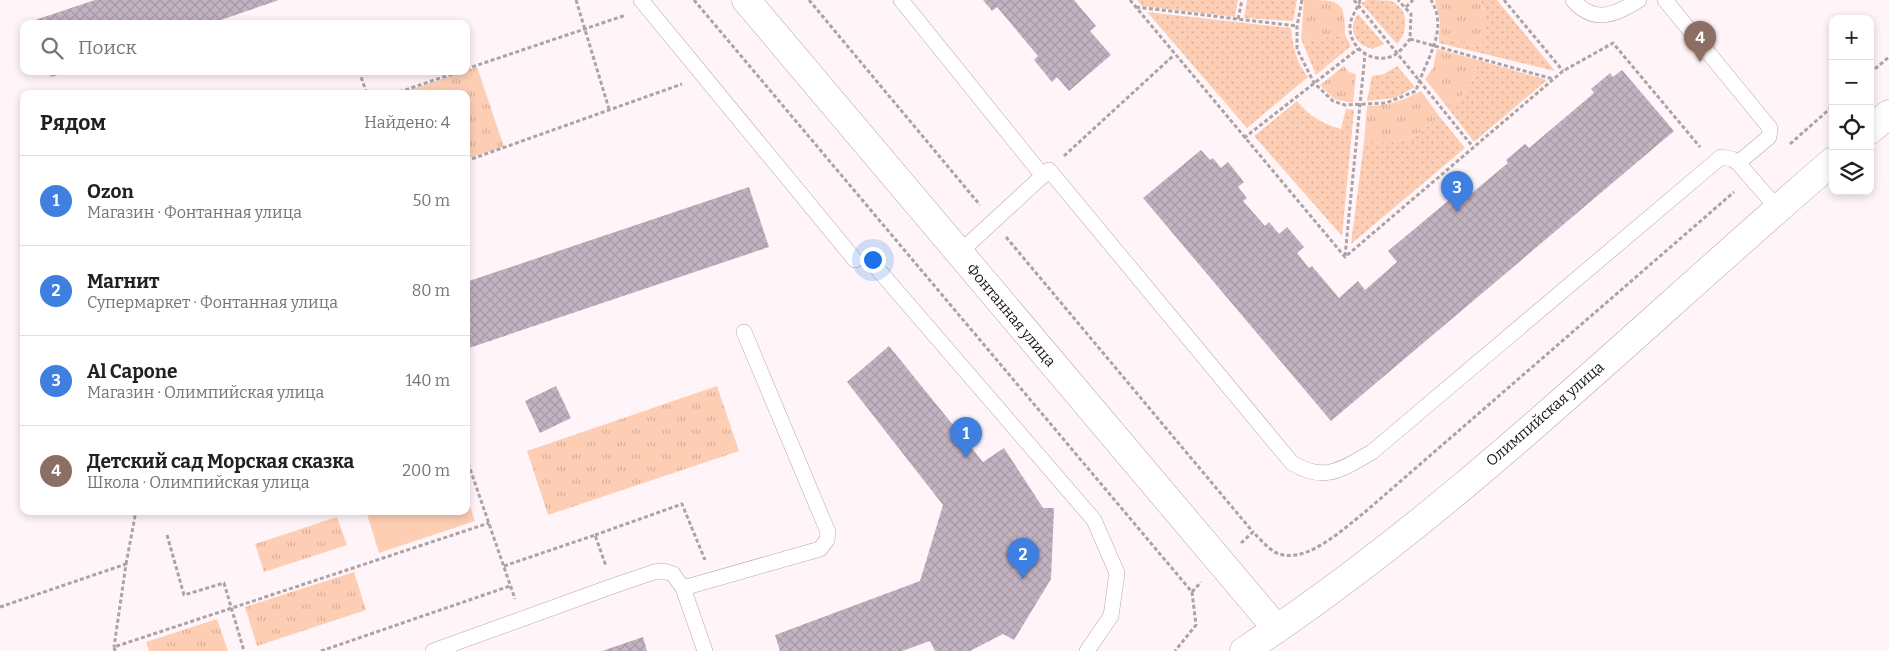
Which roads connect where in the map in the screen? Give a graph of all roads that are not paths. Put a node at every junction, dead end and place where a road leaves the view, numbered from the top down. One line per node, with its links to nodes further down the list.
1 (746, 0): 13 (street, Фонтанная улица)
2 (901, 0): 11 (lane)
3 (1574, 0): 4 (lane)
4 (1639, 0)
5 (1665, 0): 9 (lane)
6 (645, 4): 14 (lane)
7 (1889, 114): 8 (street)
8 (1874, 127)
9 (1738, 162): 11 (lane); 12 (lane)
10 (1829, 165): 12 (street, Олимпийская улица)
11 (1046, 173): 13 (lane)
12 (1778, 209): 18 (street, Олимпийская улица)
13 (959, 253): 18 (street, Фонтанная улица)
14 (855, 260)
15 (876, 267): 21 (lane)
16 (744, 332): 17 (lane)
17 (684, 588): 19 (lane); 20 (lane)
18 (1277, 629): 22 (street, Олимпийская улица)
19 (433, 651)
20 (705, 651)
21 (1087, 651)
22 (1244, 651)

